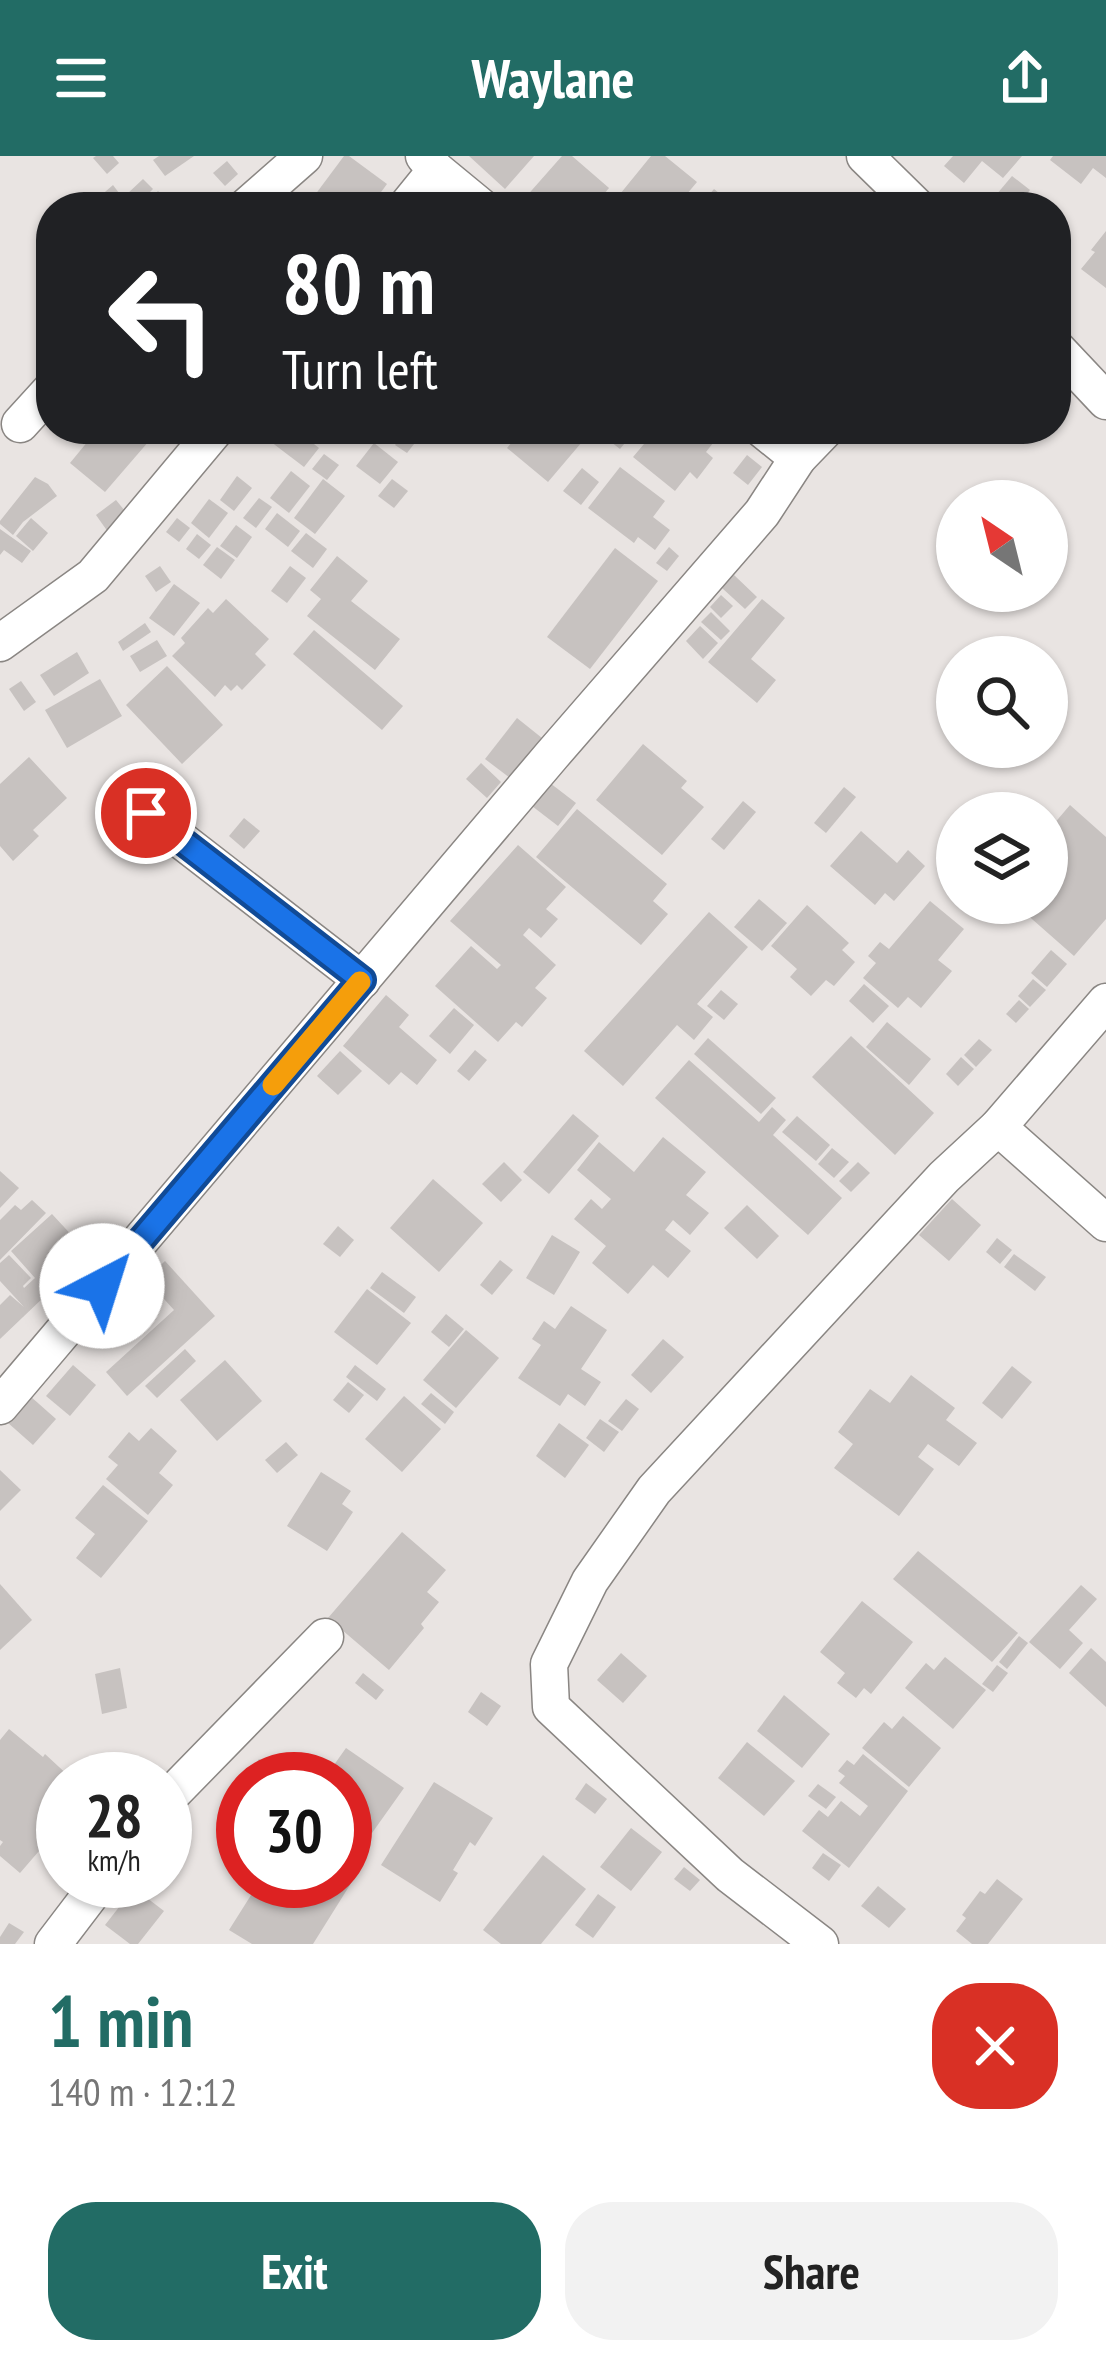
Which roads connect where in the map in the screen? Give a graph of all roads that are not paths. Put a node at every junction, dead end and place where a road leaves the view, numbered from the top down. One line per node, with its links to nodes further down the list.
1 (304, 156): 4 (street)
2 (866, 156): 7 (street)
3 (430, 163): 5 (street); 6 (street)
4 (263, 192)
5 (414, 192)
6 (464, 192)
7 (902, 192)
8 (1071, 364): 9 (street)
9 (1106, 401)
10 (36, 406): 11 (street)
11 (20, 424)
12 (203, 444): 16 (street)
13 (781, 444): 15 (street)
14 (812, 444): 15 (street)
15 (798, 458): 18 (street)
16 (0, 643)
17 (146, 813): 18 (street)
18 (362, 980): 22 (street)
19 (1106, 1002): 20 (street)
20 (998, 1127): 21 (street); 27 (street)
21 (1106, 1223)
22 (0, 1406)
23 (325, 1637): 24 (street)
24 (192, 1773)
25 (80, 1908): 26 (street)
26 (52, 1944)
27 (820, 1944)

